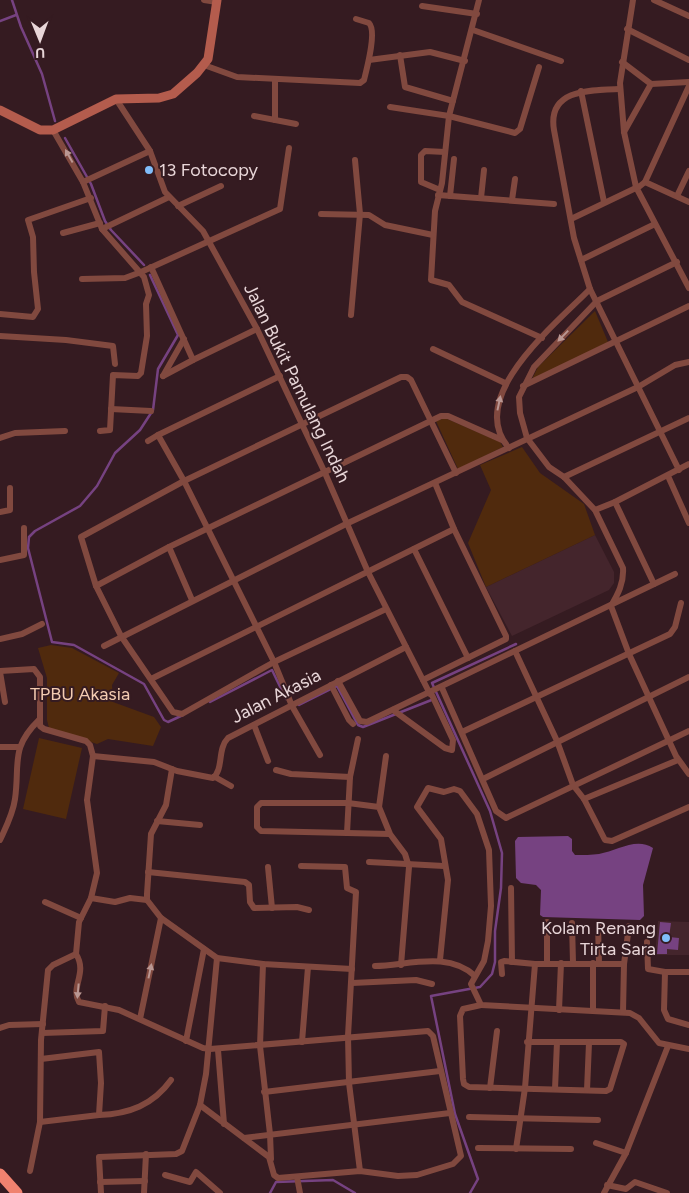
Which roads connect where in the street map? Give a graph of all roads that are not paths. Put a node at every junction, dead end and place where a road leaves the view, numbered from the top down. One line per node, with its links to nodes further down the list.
1 (204, 0): 5 (street)
2 (479, 0): 7 (street)
3 (634, 0): 10 (street)
4 (654, 0): 8 (street)
5 (217, 1): 18 (main road)
6 (422, 6): 7 (street)
7 (477, 14): 11 (street)
8 (689, 16)
9 (356, 19): 13 (street)
10 (627, 29): 14 (street); 17 (street)
11 (473, 30): 15 (street); 16 (street)
12 (400, 55): 13 (street); 15 (street); 28 (street)
13 (369, 60): 20 (street)
14 (689, 60)
15 (465, 61): 28 (street)
16 (560, 61)
17 (622, 62): 22 (street); 24 (street)
18 (204, 65): 20 (street); 27 (main road)
19 (539, 67): 32 (street)
20 (275, 80): 33 (street)
21 (689, 82): 22 (street)
22 (651, 84): 36 (street)
23 (689, 86): 26 (street)
24 (620, 88): 25 (street); 36 (street)
25 (581, 91): 56 (street); 62 (street)
26 (687, 97): 46 (street)
27 (116, 99): 35 (main road); 38 (street, Jalan Bukit Pamulang Indah)
28 (453, 101): 32 (street)
29 (390, 107): 32 (street)
30 (0, 110): 35 (main road)
31 (254, 116): 33 (street)
32 (450, 116): 39 (street)
33 (275, 120): 34 (street)
34 (296, 124)
35 (53, 130): 45 (street, one-way to 35)
36 (624, 132): 48 (street)
37 (289, 148): 67 (street)
38 (150, 151): 45 (street); 50 (street, Jalan Bukit Pamulang Indah)
39 (445, 152): 49 (street); 49 (street)
40 (354, 160): 61 (street)
41 (454, 160): 51 (street)
42 (484, 170): 54 (street)
43 (689, 171): 52 (street)
44 (515, 179): 55 (street)
45 (87, 181): 53 (street)
46 (645, 182): 48 (street); 52 (street)
47 (221, 186): 59 (street)
48 (636, 187): 56 (street); 63 (street)
49 (439, 193): 51 (street); 66 (street)
50 (169, 196): 59 (street, Jalan Bukit Pamulang Indah); 64 (street)
51 (450, 196): 54 (street)
52 (677, 196): 57 (street)
53 (91, 198): 64 (street); 77 (street)
54 (481, 198): 55 (street)
55 (512, 200): 58 (street)
56 (604, 202): 62 (street)
57 (689, 202)
58 (554, 204)
59 (178, 206): 67 (street, Jalan Bukit Pamulang Indah)
60 (321, 214): 61 (street)
61 (360, 214): 66 (street); 78 (street)
62 (571, 219): 68 (street)
63 (655, 224): 68 (street); 69 (street)
64 (103, 226): 65 (street); 71 (street)
65 (63, 233)
66 (433, 235): 81 (street)
67 (210, 241): 70 (street); 79 (street, Jalan Bukit Pamulang Indah)
68 (581, 260): 74 (street)
69 (677, 262): 73 (street); 75 (street)
70 (152, 267): 71 (street); 82 (street)
71 (141, 272): 72 (street); 92 (street)
72 (82, 279)
73 (689, 288)
74 (590, 289): 75 (street); 81 (street)
75 (597, 301): 83 (street); 90 (street, one-way to 90)
76 (689, 306): 83 (street)
77 (0, 314)
78 (351, 315)
79 (257, 329): 85 (street); 88 (street, Jalan Bukit Pamulang Indah)
80 (0, 336): 87 (street)
81 (542, 338): 89 (street)
82 (184, 339): 85 (street); 85 (street)
83 (616, 342): 90 (street); 91 (street)
84 (433, 349): 89 (street)
85 (193, 360)
86 (689, 362): 91 (street)
87 (115, 364)
88 (280, 376): 96 (street, Jalan Bukit Pamulang Indah); 100 (street)
89 (505, 383): 103 (street, one-way to 89)
90 (523, 386): 102 (street)
91 (638, 387): 99 (street); 102 (street)
92 (111, 409): 93 (street); 98 (street)
93 (151, 412)
94 (689, 418): 99 (street)
95 (432, 419): 96 (street); 103 (street); 108 (street); 109 (street)
96 (302, 425): 108 (street, Jalan Bukit Pamulang Indah); 112 (street)
97 (64, 431): 101 (street)
98 (100, 431)
99 (660, 432): 107 (street); 111 (street)
100 (158, 435): 104 (street); 112 (street)
101 (0, 438)
102 (527, 438): 105 (street); 111 (street)
103 (502, 440): 105 (street)
104 (148, 441)
105 (509, 448): 109 (street)
106 (689, 464): 107 (street)
107 (679, 470): 110 (street)
108 (325, 473): 119 (street, Jalan Bukit Pamulang Indah); 121 (street)
109 (456, 473): 113 (street)
110 (668, 476): 115 (street); 118 (street)
111 (564, 477): 116 (street)
112 (184, 481): 121 (street); 130 (street)
113 (435, 483): 119 (street); 122 (street)
114 (10, 488): 117 (street)
115 (615, 502): 116 (street); 129 (street)
116 (595, 510): 133 (street)
117 (0, 512)
118 (689, 523)
119 (346, 524): 126 (street, Jalan Bukit Pamulang Indah); 128 (street)
120 (24, 528): 125 (street)
121 (208, 529): 123 (street); 128 (street)
122 (454, 529): 124 (street); 143 (street)
123 (169, 547): 130 (street); 131 (street)
124 (414, 549): 126 (street); 143 (street)
125 (0, 560)
126 (368, 572): 134 (street, Jalan Bukit Pamulang Indah); 136 (street)
127 (675, 574): 129 (street)
128 (234, 579): 131 (street); 136 (street)
129 (654, 584): 133 (street)
130 (96, 586): 137 (street)
131 (192, 600): 137 (street)
132 (681, 603): 142 (street)
133 (611, 606): 141 (street); 142 (street)
134 (386, 609): 140 (street, Jalan Bukit Pamulang Indah); 144 (street)
135 (42, 624): 138 (street)
136 (256, 625): 144 (street); 147 (street)
137 (121, 636): 139 (street); 147 (street)
138 (0, 639)
139 (104, 646)
140 (406, 647): 148 (street, Jalan Bukit Pamulang Indah); 149 (street, Jalan Akasia)
141 (515, 651): 151 (street); 154 (street)
142 (630, 654): 153 (street); 154 (street)
143 (468, 658): 148 (street)
144 (274, 662): 147 (street); 156 (street)
145 (0, 672): 155 (street); 158 (street)
146 (689, 678): 153 (street)
147 (151, 679)
148 (423, 680): 152 (street, Jalan Bukit Pamulang Indah)
149 (338, 681): 150 (street, Jalan Akasia); 157 (street)
150 (332, 687): 156 (street, Jalan Akasia); 159 (street)
151 (441, 689): 152 (street); 162 (street)
152 (432, 695): 157 (street); 157 (street, Jalan Bukit Pamulang Indah)
153 (650, 696): 164 (street); 165 (street)
154 (537, 697): 162 (street); 165 (street)
155 (5, 702)
156 (292, 706): 160 (street, Jalan Akasia); 168 (street)
157 (394, 712)
158 (39, 720): 166 (street); 169 (street)
159 (353, 724)
160 (254, 725): 171 (street); 176 (street, Jalan Akasia)
161 (689, 731): 164 (street)
162 (462, 732): 178 (street)
163 (358, 739): 177 (street)
164 (670, 741): 172 (street); 179 (street)
165 (557, 742): 178 (street); 179 (street)
166 (20, 746): 167 (street); 189 (street)
167 (0, 747)
168 (320, 755)
169 (93, 756): 173 (street); 197 (street)
170 (386, 756): 183 (street)
171 (268, 760)
172 (678, 760): 175 (street); 181 (street)
173 (172, 769): 176 (street); 185 (street)
174 (276, 770): 177 (street)
175 (689, 774)
176 (215, 777): 180 (street)
177 (350, 777): 182 (street)
178 (483, 779): 179 (street)
179 (573, 785): 181 (street)
180 (231, 786)
181 (584, 799): 184 (street)
182 (348, 803): 183 (street); 187 (street); 187 (street)
183 (378, 807): 188 (street)
184 (689, 808)
185 (157, 821): 186 (street); 195 (street)
186 (200, 825)
187 (347, 833): 188 (street)
188 (390, 834): 191 (street)
189 (0, 840)
190 (369, 862): 191 (street)
191 (408, 863): 193 (street); 221 (street)
192 (301, 866): 226 (street)
193 (444, 866): 212 (street); 222 (street)
194 (268, 867): 200 (street)
195 (148, 872): 198 (street); 200 (street)
196 (511, 888): 213 (street)
197 (91, 898): 198 (street); 202 (street)
198 (147, 900): 203 (street)
199 (45, 902): 202 (street)
200 (272, 908): 201 (street)
201 (309, 910)
202 (81, 918): 210 (street)
203 (161, 918): 209 (street); 239 (street, one-way to 203)
204 (547, 922): 214 (street)
205 (572, 923): 216 (street)
206 (598, 924): 217 (street)
207 (629, 926): 220 (street)
208 (647, 942): 227 (street)
209 (204, 949): 211 (street); 246 (street)
210 (76, 954): 234 (street, one-way to 234); 240 (street)
211 (217, 958): 218 (street); 254 (street)
212 (440, 960): 221 (street); 225 (street)
213 (512, 962): 219 (street); 229 (street)
214 (547, 963): 215 (street); 219 (street)
215 (561, 963): 216 (street); 236 (street)
216 (573, 963): 217 (street)
217 (596, 963): 220 (street); 237 (street)
218 (263, 964): 224 (street); 251 (street)
219 (535, 964): 235 (street)
220 (624, 964): 238 (street)
221 (401, 965): 223 (street)
222 (481, 965): 225 (street); 230 (street)
223 (375, 966)
224 (308, 967): 226 (street); 247 (street)
225 (466, 968): 230 (street)
226 (352, 969): 231 (street)
227 (665, 972): 228 (street); 241 (street)
228 (689, 972)
229 (502, 974)
230 (474, 976): 233 (street)
231 (352, 983): 232 (street); 245 (street)
232 (432, 984)
233 (481, 1005): 235 (street); 260 (street)
234 (105, 1006): 239 (street); 244 (street)
235 (532, 1009): 236 (street); 248 (street)
236 (559, 1010): 237 (street)
237 (593, 1010): 238 (street)
238 (623, 1012): 252 (street)
239 (140, 1019): 246 (street)
240 (43, 1024): 242 (street); 244 (street)
241 (689, 1025)
242 (0, 1028)
243 (497, 1031): 260 (street)
244 (42, 1034): 256 (street)
245 (348, 1036): 247 (street); 257 (street); 259 (street)
246 (186, 1041): 254 (street)
247 (302, 1042): 251 (street)
248 (527, 1042): 249 (street); 261 (street)
249 (557, 1042): 250 (street); 262 (street)
250 (589, 1043): 263 (street); 263 (street)
251 (260, 1046): 255 (street); 264 (street)
252 (668, 1046): 253 (street); 280 (street)
253 (689, 1049)
254 (210, 1050): 255 (street); 265 (street)
255 (218, 1050): 272 (street)
256 (41, 1059): 267 (street); 271 (street)
257 (440, 1071): 259 (street); 266 (street)
258 (171, 1080): 267 (street)
259 (349, 1083): 264 (street); 273 (street)
260 (490, 1088): 261 (street)
261 (525, 1088): 262 (street); 269 (street)
262 (554, 1089): 263 (street)
263 (587, 1090)
264 (264, 1092): 274 (street)
265 (200, 1105): 272 (street); 281 (street)
266 (450, 1113): 273 (street); 284 (street)
267 (99, 1115): 271 (street)
268 (469, 1117): 269 (street)
269 (520, 1119): 270 (street); 278 (street)
270 (598, 1120)
271 (40, 1122): 283 (street)
272 (224, 1124): 275 (street)
273 (355, 1124): 274 (street); 284 (street)
274 (270, 1134): 275 (street); 282 (street)
275 (244, 1138): 282 (street)
276 (596, 1143): 280 (street)
277 (478, 1148): 278 (street)
278 (516, 1148): 279 (street)
279 (571, 1149)
280 (626, 1153): 290 (street)
281 (146, 1154): 288 (street); 289 (street)
282 (271, 1159): 287 (street)
283 (30, 1171)
284 (360, 1171): 287 (street)
285 (0, 1174): 292 (highway)
286 (165, 1175): 295 (street)
287 (297, 1177): 291 (street)
288 (145, 1181): 289 (street); 294 (street)
289 (100, 1182): 293 (street)
290 (607, 1185): 296 (street); 297 (street)
291 (300, 1190)
292 (17, 1193)
293 (101, 1193)
294 (144, 1193)
295 (220, 1193)
296 (604, 1193)
297 (667, 1193)

